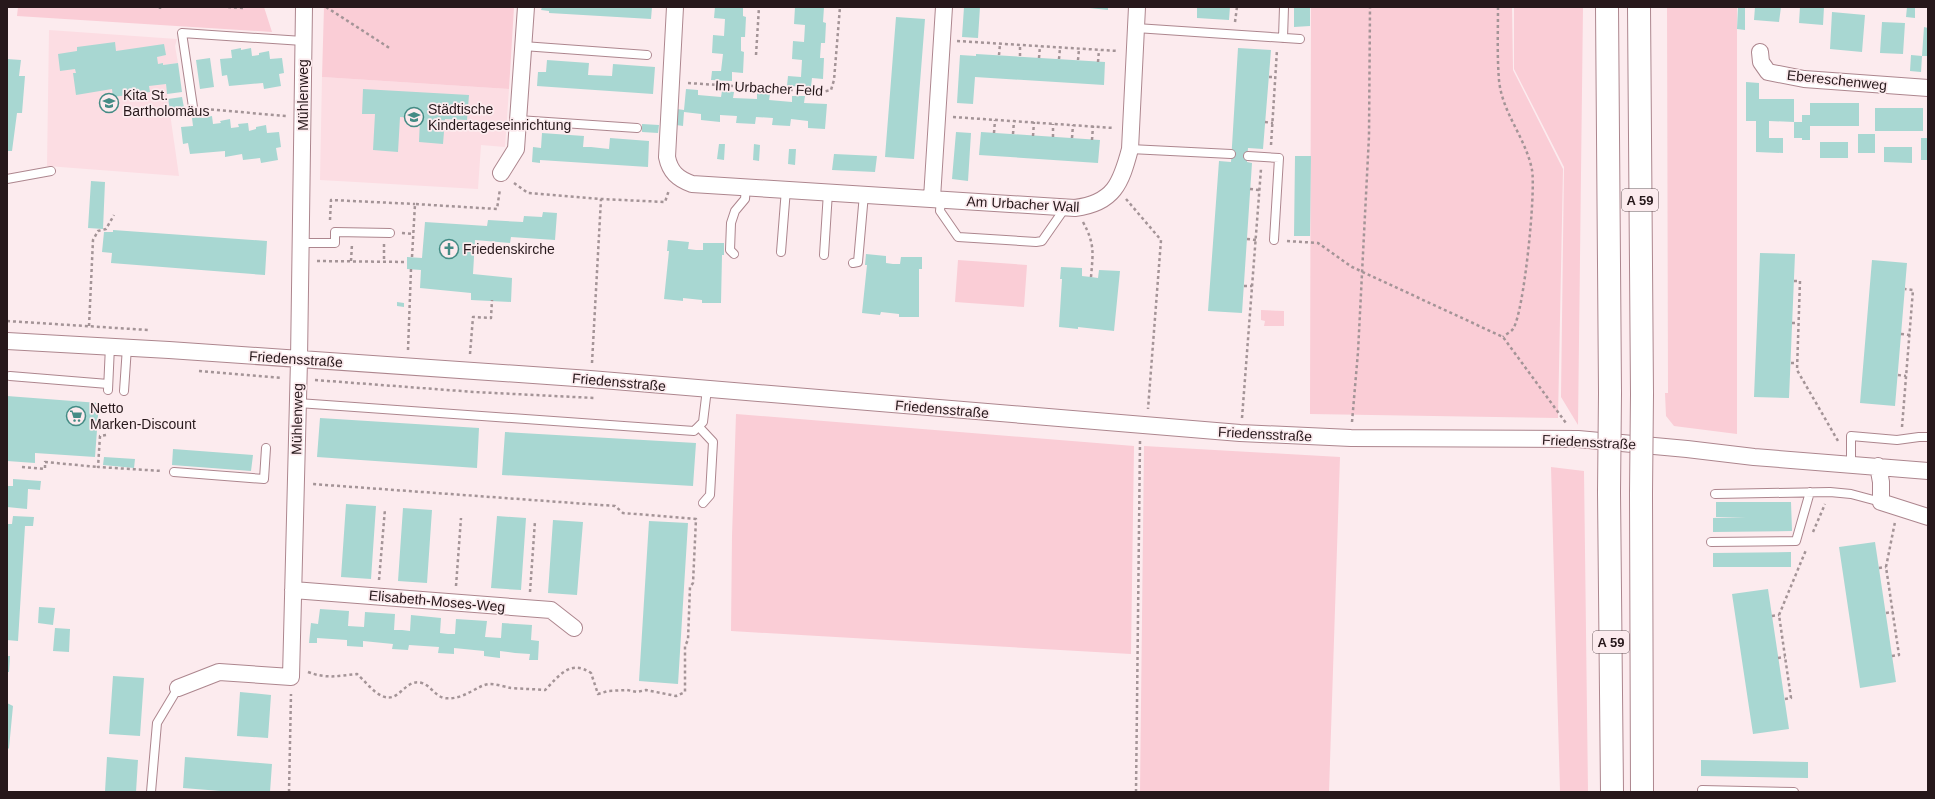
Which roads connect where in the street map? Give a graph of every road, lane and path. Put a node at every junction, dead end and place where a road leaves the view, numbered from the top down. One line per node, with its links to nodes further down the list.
1 (228, 7): 15 (path)
2 (304, 7): 19 (street, Mühlenweg)
3 (326, 7): 26 (path)
4 (526, 7): 23 (street)
5 (675, 7): 41 (street)
6 (759, 7): 32 (path)
7 (840, 7): 41 (path, Im Urbacher Feld)
8 (944, 7): 20 (street)
9 (1137, 7): 16 (street, Am Urbacher Wall)
10 (1284, 7): 17 (lane)
11 (1370, 7): 100 (path)
12 (1498, 7): 114 (path)
13 (1607, 7): 191 (highway, A 59, bridge)
14 (1638, 7): 192 (highway, A 59, bridge)
15 (243, 8)
16 (1136, 28): 17 (lane); 29 (street, Am Urbacher Wall)
17 (1281, 38): 18 (lane); 40 (path)
18 (1300, 39)
19 (303, 40): 43 (lane, Mühlenweg); 45 (street, Mühlenweg)
20 (942, 40): 21 (path); 44 (street)
21 (1000, 44): 22 (path); 33 (path)
22 (1020, 45): 24 (path); 34 (path)
23 (523, 46): 31 (lane); 46 (street)
24 (1040, 46): 25 (path); 35 (path)
25 (1060, 47): 27 (path); 36 (path)
26 (391, 49)
27 (1079, 49): 28 (path); 37 (path)
28 (1099, 50): 29 (path); 38 (path)
29 (1134, 52): 56 (street, Am Urbacher Wall)
30 (1760, 52): 42 (street, Ebereschenweg)
31 (647, 55)
32 (756, 55)
33 (999, 55)
34 (1020, 56)
35 (1039, 58)
36 (1059, 59)
37 (1078, 60)
38 (1098, 62)
39 (1269, 77): 40 (path)
40 (1275, 77): 51 (path)
41 (671, 82): 70 (street)
42 (1928, 88)
43 (193, 107): 45 (path)
44 (937, 116): 47 (path); 79 (street)
45 (303, 118): 90 (street, Mühlenweg)
46 (518, 120): 55 (lane); 69 (street)
47 (995, 120): 48 (path); 57 (path)
48 (1014, 121): 49 (path); 58 (path)
49 (1034, 122): 52 (path); 59 (path)
50 (1265, 122): 51 (path)
51 (1273, 123): 67 (path)
52 (1054, 124): 53 (path); 60 (path)
53 (1073, 125): 54 (path); 61 (path)
54 (1093, 126): 56 (path); 62 (path)
55 (637, 128)
56 (1130, 129): 63 (street, Am Urbacher Wall)
57 (994, 133)
58 (1013, 134)
59 (1033, 136)
60 (1053, 137)
61 (1072, 138)
62 (1092, 140)
63 (1130, 149): 64 (lane); 75 (street, Am Urbacher Wall)
64 (1231, 154)
65 (1248, 156): 66 (lane)
66 (1262, 157): 67 (lane); 76 (path)
67 (1270, 158): 89 (lane)
68 (51, 171): 71 (lane)
69 (501, 172): 80 (path); 81 (path)
70 (674, 174): 72 (street, Am Urbacher Wall); 80 (path)
71 (7, 179)
72 (746, 187): 73 (street, Am Urbacher Wall); 93 (lane)
73 (786, 189): 77 (street, Am Urbacher Wall); 92 (lane)
74 (1250, 189): 76 (path)
75 (1114, 190): 82 (street, Am Urbacher Wall); 136 (path)
76 (1260, 190): 88 (path)
77 (828, 192): 78 (street, Am Urbacher Wall); 94 (lane)
78 (864, 194): 79 (street, Am Urbacher Wall); 98 (lane)
79 (936, 198): 82 (street, Am Urbacher Wall); 82 (lane)
80 (601, 199): 131 (path)
81 (415, 204): 86 (path); 91 (path)
82 (1070, 208): 101 (path)
83 (114, 216): 110 (path)
84 (390, 233): 91 (lane)
85 (406, 234): 86 (path)
86 (413, 234): 95 (path)
87 (1247, 239): 88 (path)
88 (1256, 240): 104 (path)
89 (1274, 240): 100 (path)
90 (300, 243): 91 (lane); 96 (street, Mühlenweg)
91 (330, 244)
92 (781, 252)
93 (734, 254)
94 (824, 255)
95 (412, 257)
96 (300, 260): 97 (path); 124 (street, Mühlenweg)
97 (407, 262)
98 (853, 263)
99 (411, 269): 119 (path)
100 (1362, 272): 114 (path); 141 (path)
101 (1091, 277)
102 (1794, 281): 109 (path)
103 (1244, 286): 104 (path)
104 (1252, 286): 139 (path)
105 (1905, 289): 113 (path)
106 (492, 300): 122 (path)
107 (7, 321): 110 (path)
108 (1792, 323): 109 (path)
109 (1798, 323): 126 (path)
110 (89, 326): 111 (path)
111 (152, 331)
112 (1901, 334): 113 (path)
113 (1910, 335): 130 (path)
114 (1503, 337): 142 (path)
115 (7, 341): 116 (street, Friedensstraße)
116 (110, 346): 117 (street, Friedensstraße); 129 (lane)
117 (127, 347): 124 (street, Friedensstraße); 133 (lane)
118 (400, 349): 119 (path)
119 (408, 349): 120 (path); 127 (path)
120 (415, 350)
121 (464, 354): 122 (path)
122 (470, 354): 123 (path)
123 (478, 355)
124 (299, 360): 127 (street, Friedensstraße); 134 (street, Mühlenweg)
125 (1790, 363): 126 (path)
126 (1796, 363): 150 (path)
127 (407, 367): 131 (street, Friedensstraße)
128 (1898, 375): 130 (path)
129 (10, 376)
130 (1906, 376): 148 (path)
131 (590, 379): 132 (street, Friedensstraße)
132 (706, 389): 143 (street, Friedensstraße); 144 (lane)
133 (124, 391)
134 (298, 403): 144 (lane); 171 (street, Mühlenweg)
135 (1140, 409): 136 (path)
136 (1148, 410): 137 (path); 143 (path)
137 (1155, 410)
138 (1235, 416): 139 (path)
139 (1242, 416): 140 (path); 145 (path)
140 (1250, 417)
141 (1359, 422)
142 (1560, 425)
143 (1142, 426): 145 (street, Friedensstraße); 190 (path)
144 (699, 427): 160 (lane)
145 (1240, 433): 150 (street, Friedensstraße)
146 (106, 435): 153 (path)
147 (1928, 437): 148 (lane)
148 (1901, 440): 150 (lane)
149 (266, 448): 155 (lane)
150 (1848, 454): 151 (street, Friedensstraße)
151 (1878, 466): 154 (street, Friedensstraße); 159 (street)
152 (22, 467): 153 (path)
153 (98, 467): 155 (path)
154 (1928, 470)
155 (174, 472)
156 (1810, 492): 157 (lane); 158 (lane); 167 (lane)
157 (1830, 492): 159 (lane); 166 (path)
158 (1716, 494)
159 (1881, 502): 161 (street)
160 (703, 503)
161 (1898, 507): 163 (street); 169 (path)
162 (384, 509): 172 (path)
163 (1928, 517)
164 (461, 518): 173 (path)
165 (535, 521): 174 (path)
166 (1812, 536)
167 (1711, 542)
168 (1809, 543): 177 (path)
169 (1886, 567): 170 (path); 175 (path)
170 (1879, 568)
171 (293, 590): 172 (street, Elisabeth-Moses-Weg); 183 (street, Mühlenweg)
172 (378, 596): 173 (street, Elisabeth-Moses-Weg)
173 (455, 602): 174 (street, Elisabeth-Moses-Weg)
174 (528, 609): 179 (street, Elisabeth-Moses-Weg)
175 (1893, 612): 176 (path); 180 (path)
176 (1886, 613)
177 (1779, 615): 178 (path); 181 (path)
178 (1772, 616)
179 (574, 628)
180 (1892, 656)
181 (1785, 657): 182 (path); 185 (path)
182 (1778, 658)
183 (291, 677): 184 (street); 189 (path)
184 (178, 688): 188 (lane)
185 (1785, 699)
186 (1702, 790): 187 (lane)
187 (1793, 791)
188 (151, 792)
189 (289, 792)
190 (1136, 792)
191 (1612, 792)
192 (1642, 792)

